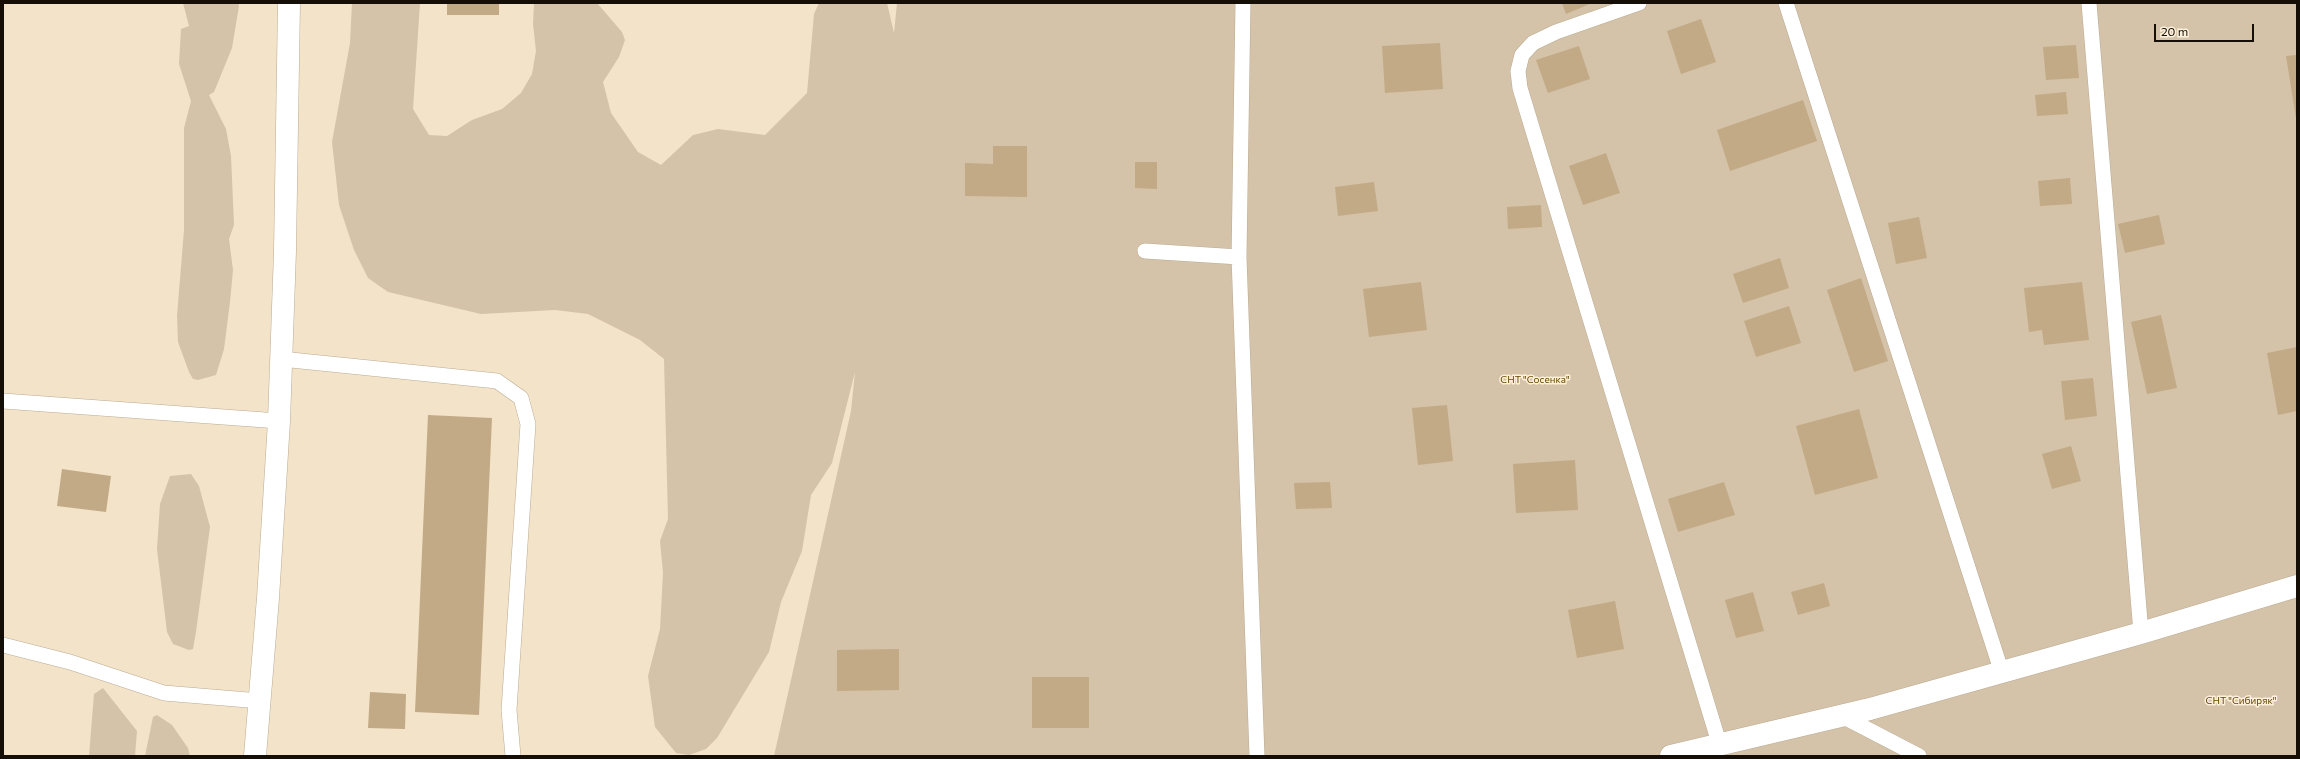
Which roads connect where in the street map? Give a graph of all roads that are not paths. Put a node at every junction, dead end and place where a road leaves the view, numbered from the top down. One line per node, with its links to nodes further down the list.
1 (289, 3): 8 (main road)
2 (1243, 3): 7 (lane)
3 (1639, 3): 17 (lane)
4 (1786, 3): 14 (lane)
5 (2089, 3): 12 (lane)
6 (1145, 252): 7 (lane)
7 (1239, 257): 20 (lane)
8 (281, 359): 10 (main road); 19 (lane)
9 (3, 401): 10 (lane)
10 (279, 421): 15 (main road)
11 (2297, 586): 12 (main road)
12 (2141, 633): 14 (main road)
13 (3, 645): 15 (lane)
14 (2002, 673): 16 (main road)
15 (260, 701): 18 (main road)
16 (1842, 716): 17 (main road); 22 (lane)
17 (1720, 746): 21 (main road)
18 (255, 756)
19 (513, 756)
20 (1257, 756)
21 (1671, 756)
22 (1919, 756)

